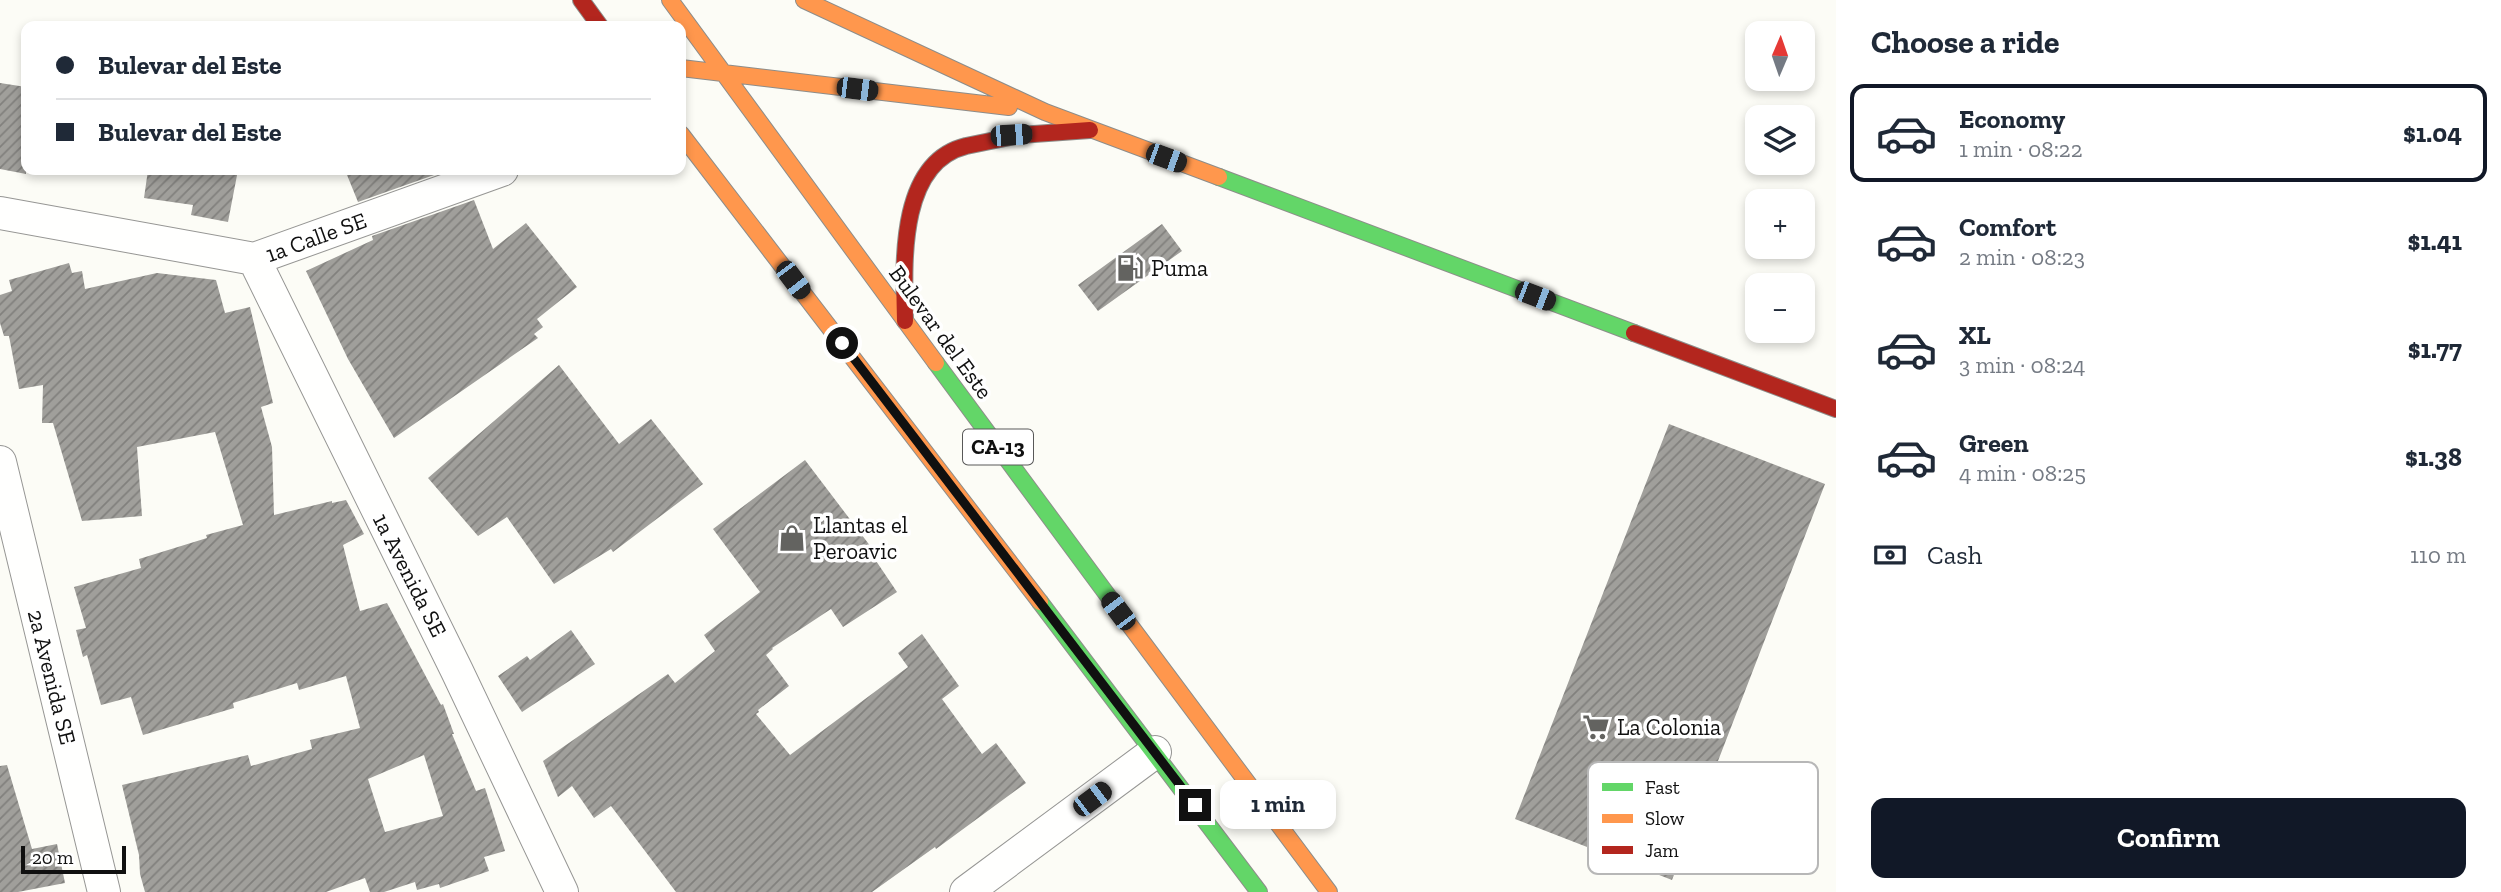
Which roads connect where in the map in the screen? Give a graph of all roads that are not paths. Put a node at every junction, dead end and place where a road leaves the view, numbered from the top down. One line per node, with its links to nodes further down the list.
1 (580, 0): 4 (main road)
2 (670, 0): 5 (main road, Bulevar del Este / CA-13)
3 (804, 0): 9 (main road)
4 (596, 21)
5 (685, 21)
6 (686, 22): 8 (main road, Bulevar del Este / CA-13)
7 (686, 69): 8 (main road)
8 (723, 73): 9 (main road); 15 (main road, Bulevar del Este / CA-13)
9 (1045, 112): 10 (main road)
10 (1090, 130): 15 (main road); 17 (main road)
11 (686, 140): 16 (main road, CA-13)
12 (488, 175): 14 (street, 1a Calle SE)
13 (0, 213): 14 (street, 1a Calle SE)
14 (254, 259): 22 (street, 1a Avenida SE)
15 (905, 321): 25 (main road, Bulevar del Este / CA-13)
16 (858, 364): 18 (main road); 20 (main road, CA-13)
17 (1836, 409)
18 (918, 415)
19 (0, 462): 21 (street, 2a Avenida SE)
20 (1155, 752): 23 (street); 24 (main road, CA-13)
21 (104, 892)
22 (562, 892)
23 (966, 892)
24 (1259, 892)
25 (1329, 892)

